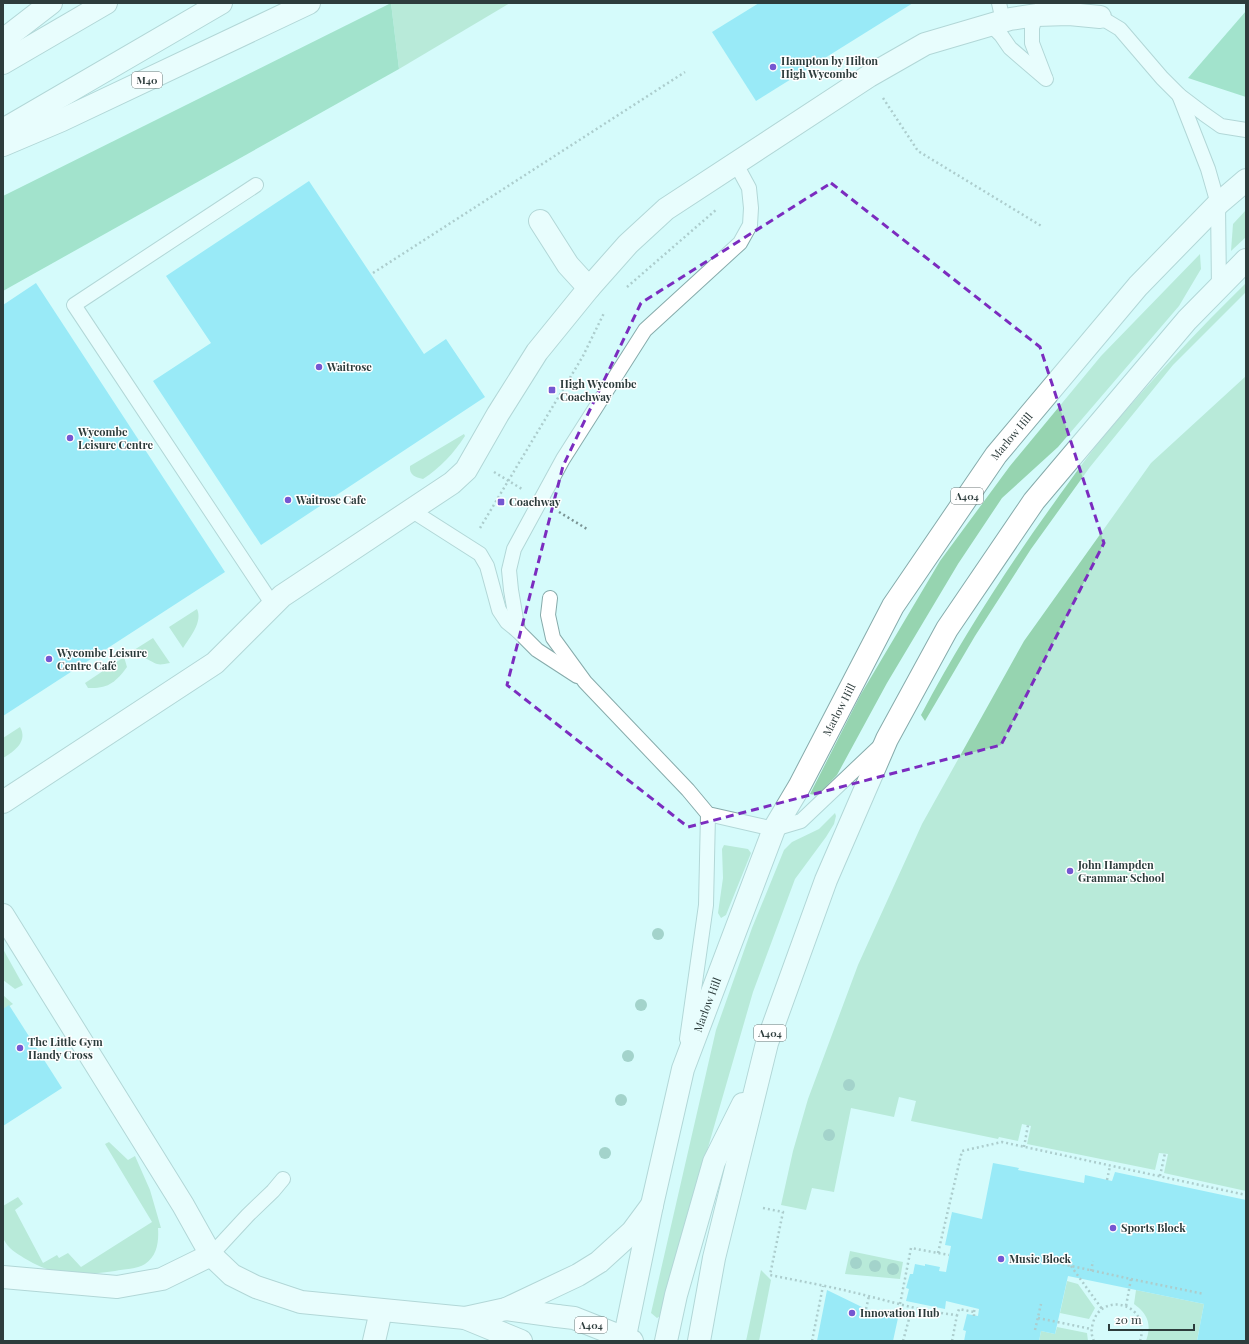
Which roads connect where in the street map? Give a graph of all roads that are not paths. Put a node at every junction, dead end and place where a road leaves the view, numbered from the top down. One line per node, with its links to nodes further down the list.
1 (51, 3): 8 (main road)
2 (106, 3): 9 (main road)
3 (221, 3): 11 (main road, M40)
4 (309, 3): 13 (main road, M40)
5 (1036, 15): 6 (main road); 6 (lane); 7 (main road)
6 (997, 16): 14 (main road)
7 (1100, 17): 10 (lane)
8 (3, 40)
9 (3, 64)
10 (1179, 95): 12 (lane); 17 (lane)
11 (3, 130)
12 (1246, 130)
13 (3, 145)
14 (736, 164): 20 (main road); 25 (lane)
15 (1246, 180): 17 (main road, Marlow Hill / A404)
16 (256, 184): 24 (lane)
17 (1218, 204): 21 (lane); 30 (main road, Marlow Hill / A404)
18 (540, 221): 20 (main road)
19 (1246, 260): 21 (main road, A404)
20 (589, 288): 22 (main road)
21 (1219, 289): 27 (main road, A404)
22 (411, 510): 24 (main road); 25 (lane)
23 (550, 598): 26 (lane)
24 (273, 605): 28 (main road)
25 (518, 631): 26 (lane)
26 (585, 682): 29 (lane)
27 (887, 739): 30 (lane); 33 (main road, A404)
28 (3, 802)
29 (708, 814): 30 (lane); 32 (lane)
30 (774, 829): 32 (main road, Marlow Hill / A404)
31 (3, 915): 36 (main road)
32 (683, 1069): 35 (main road, Marlow Hill / A404)
33 (760, 1070): 44 (main road, A404); 45 (main road, A404)
34 (283, 1179): 36 (lane)
35 (652, 1205): 38 (main road); 41 (main road, Marlow Hill / A404)
36 (211, 1255): 37 (main road); 39 (main road)
37 (3, 1277)
38 (506, 1309): 40 (main road); 41 (main road, A404)
39 (381, 1311): 40 (main road); 42 (main road)
40 (465, 1318): 43 (main road)
41 (627, 1340)
42 (374, 1341)
43 (521, 1341)
44 (666, 1341)
45 (699, 1341)

